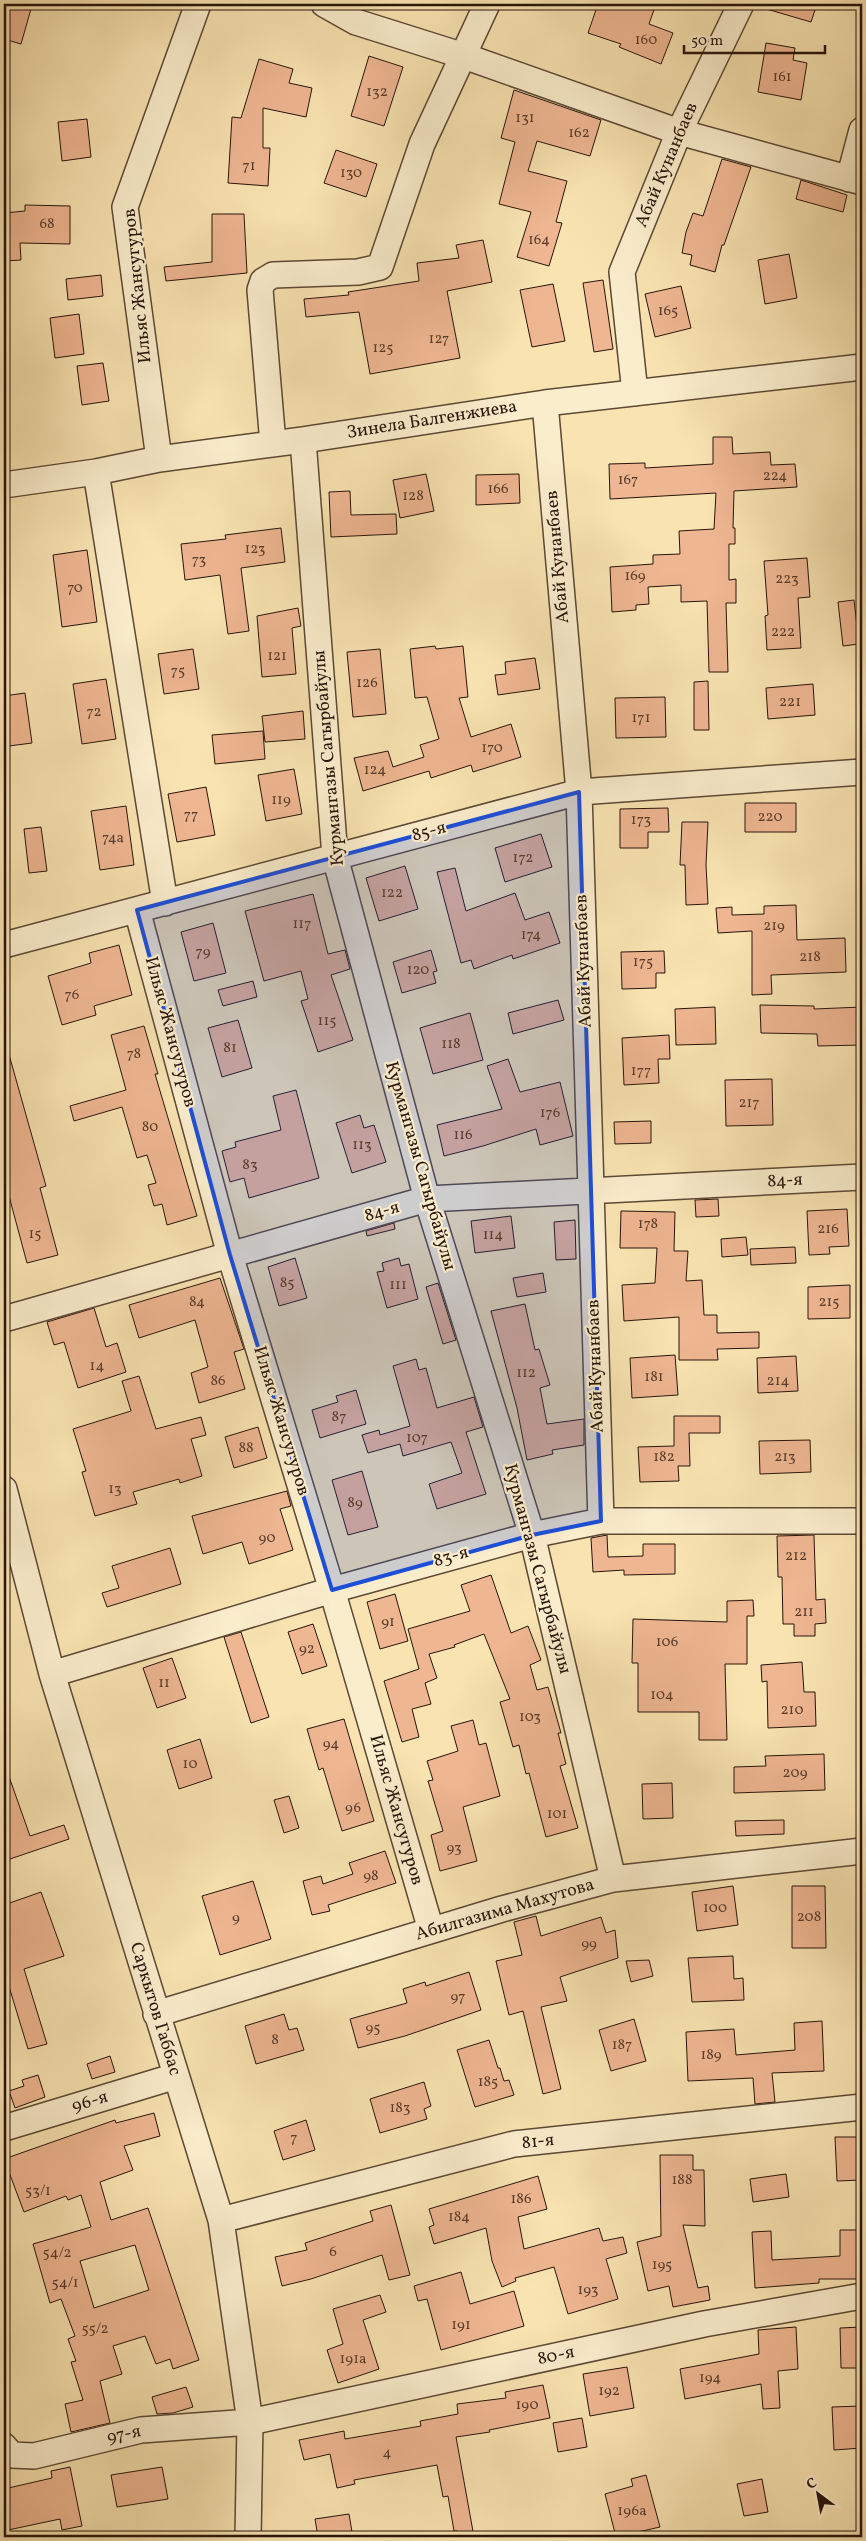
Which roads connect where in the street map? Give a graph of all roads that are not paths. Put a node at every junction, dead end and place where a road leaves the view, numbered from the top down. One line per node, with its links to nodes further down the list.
1 (198, 4): 14 (street, Ильяс Жансугуров)
2 (324, 4): 5 (street)
3 (487, 4): 5 (street)
4 (741, 4): 7 (street, Абай Кунанбаев)
5 (464, 56): 7 (street); 13 (street)
6 (862, 130): 8 (street)
7 (678, 132): 8 (street); 10 (street, Абай Кунанбаев)
8 (855, 180)
9 (862, 367): 10 (street, Зинела Балгенжиева)
10 (635, 392): 11 (street, Зинела Балгенжиева)
11 (545, 402): 12 (street, Зинела Балгенжиева); 18 (street, Абай Кунанбаев)
12 (303, 440): 13 (street, Зинела Балгенжиева); 19 (street, Курмангазы Сагырбайулы)
13 (273, 444): 14 (street, Зинела Балгенжиева)
14 (159, 459): 15 (street, Зинела Балгенжиева)
15 (96, 472): 16 (street, Зинела Балгенжиева); 20 (street)
16 (4, 485)
17 (862, 772): 18 (street, 85-я)
18 (579, 792): 19 (street, 85-я); 24 (street, Абай Кунанбаев)
19 (335, 857): 20 (street, 85-я); 25 (street, Курмангазы Сагырбайулы)
20 (165, 903): 21 (street, 85-я)
21 (137, 910): 22 (street, 85-я); 26 (street, Ильяс Жансугуров)
22 (4, 945)
23 (862, 1177): 24 (street, 84-я)
24 (591, 1192): 25 (street, 84-я); 29 (street, Абай Кунанбаев)
25 (427, 1199): 26 (street, 84-я); 31 (street, Курмангазы Сагырбайулы)
26 (230, 1255): 27 (street, 84-я); 32 (street, Ильяс Жансугуров)
27 (4, 1319)
28 (4, 1489): 33 (street, Саркытов Габбас)
29 (601, 1521): 30 (street, 83-я); 31 (street, 83-я)
30 (862, 1521)
31 (532, 1534): 32 (street, 83-я); 35 (street, Курмангазы Сагырбайулы)
32 (332, 1590): 33 (street, 83-я); 36 (street, Ильяс Жансугуров)
33 (52, 1674): 37 (street, Саркытов Габбас)
34 (862, 1851): 35 (street, Абилгазима Махутова)
35 (613, 1879): 36 (street, Абилгазима Махутова)
36 (431, 1930): 37 (street, Абилгазима Махутова)
37 (156, 2014): 38 (street, Саркытов Габбас)
38 (176, 2076): 40 (street, 96-я); 41 (street, Саркытов Габбас)
39 (862, 2107): 41 (street, 81-я)
40 (4, 2128)
41 (220, 2220): 43 (street, Саркытов Габбас)
42 (862, 2296): 43 (street, 80-я)
43 (250, 2422): 44 (street, 97-я); 45 (street, Саркытов Габбас)
44 (4, 2446)
45 (248, 2537)

